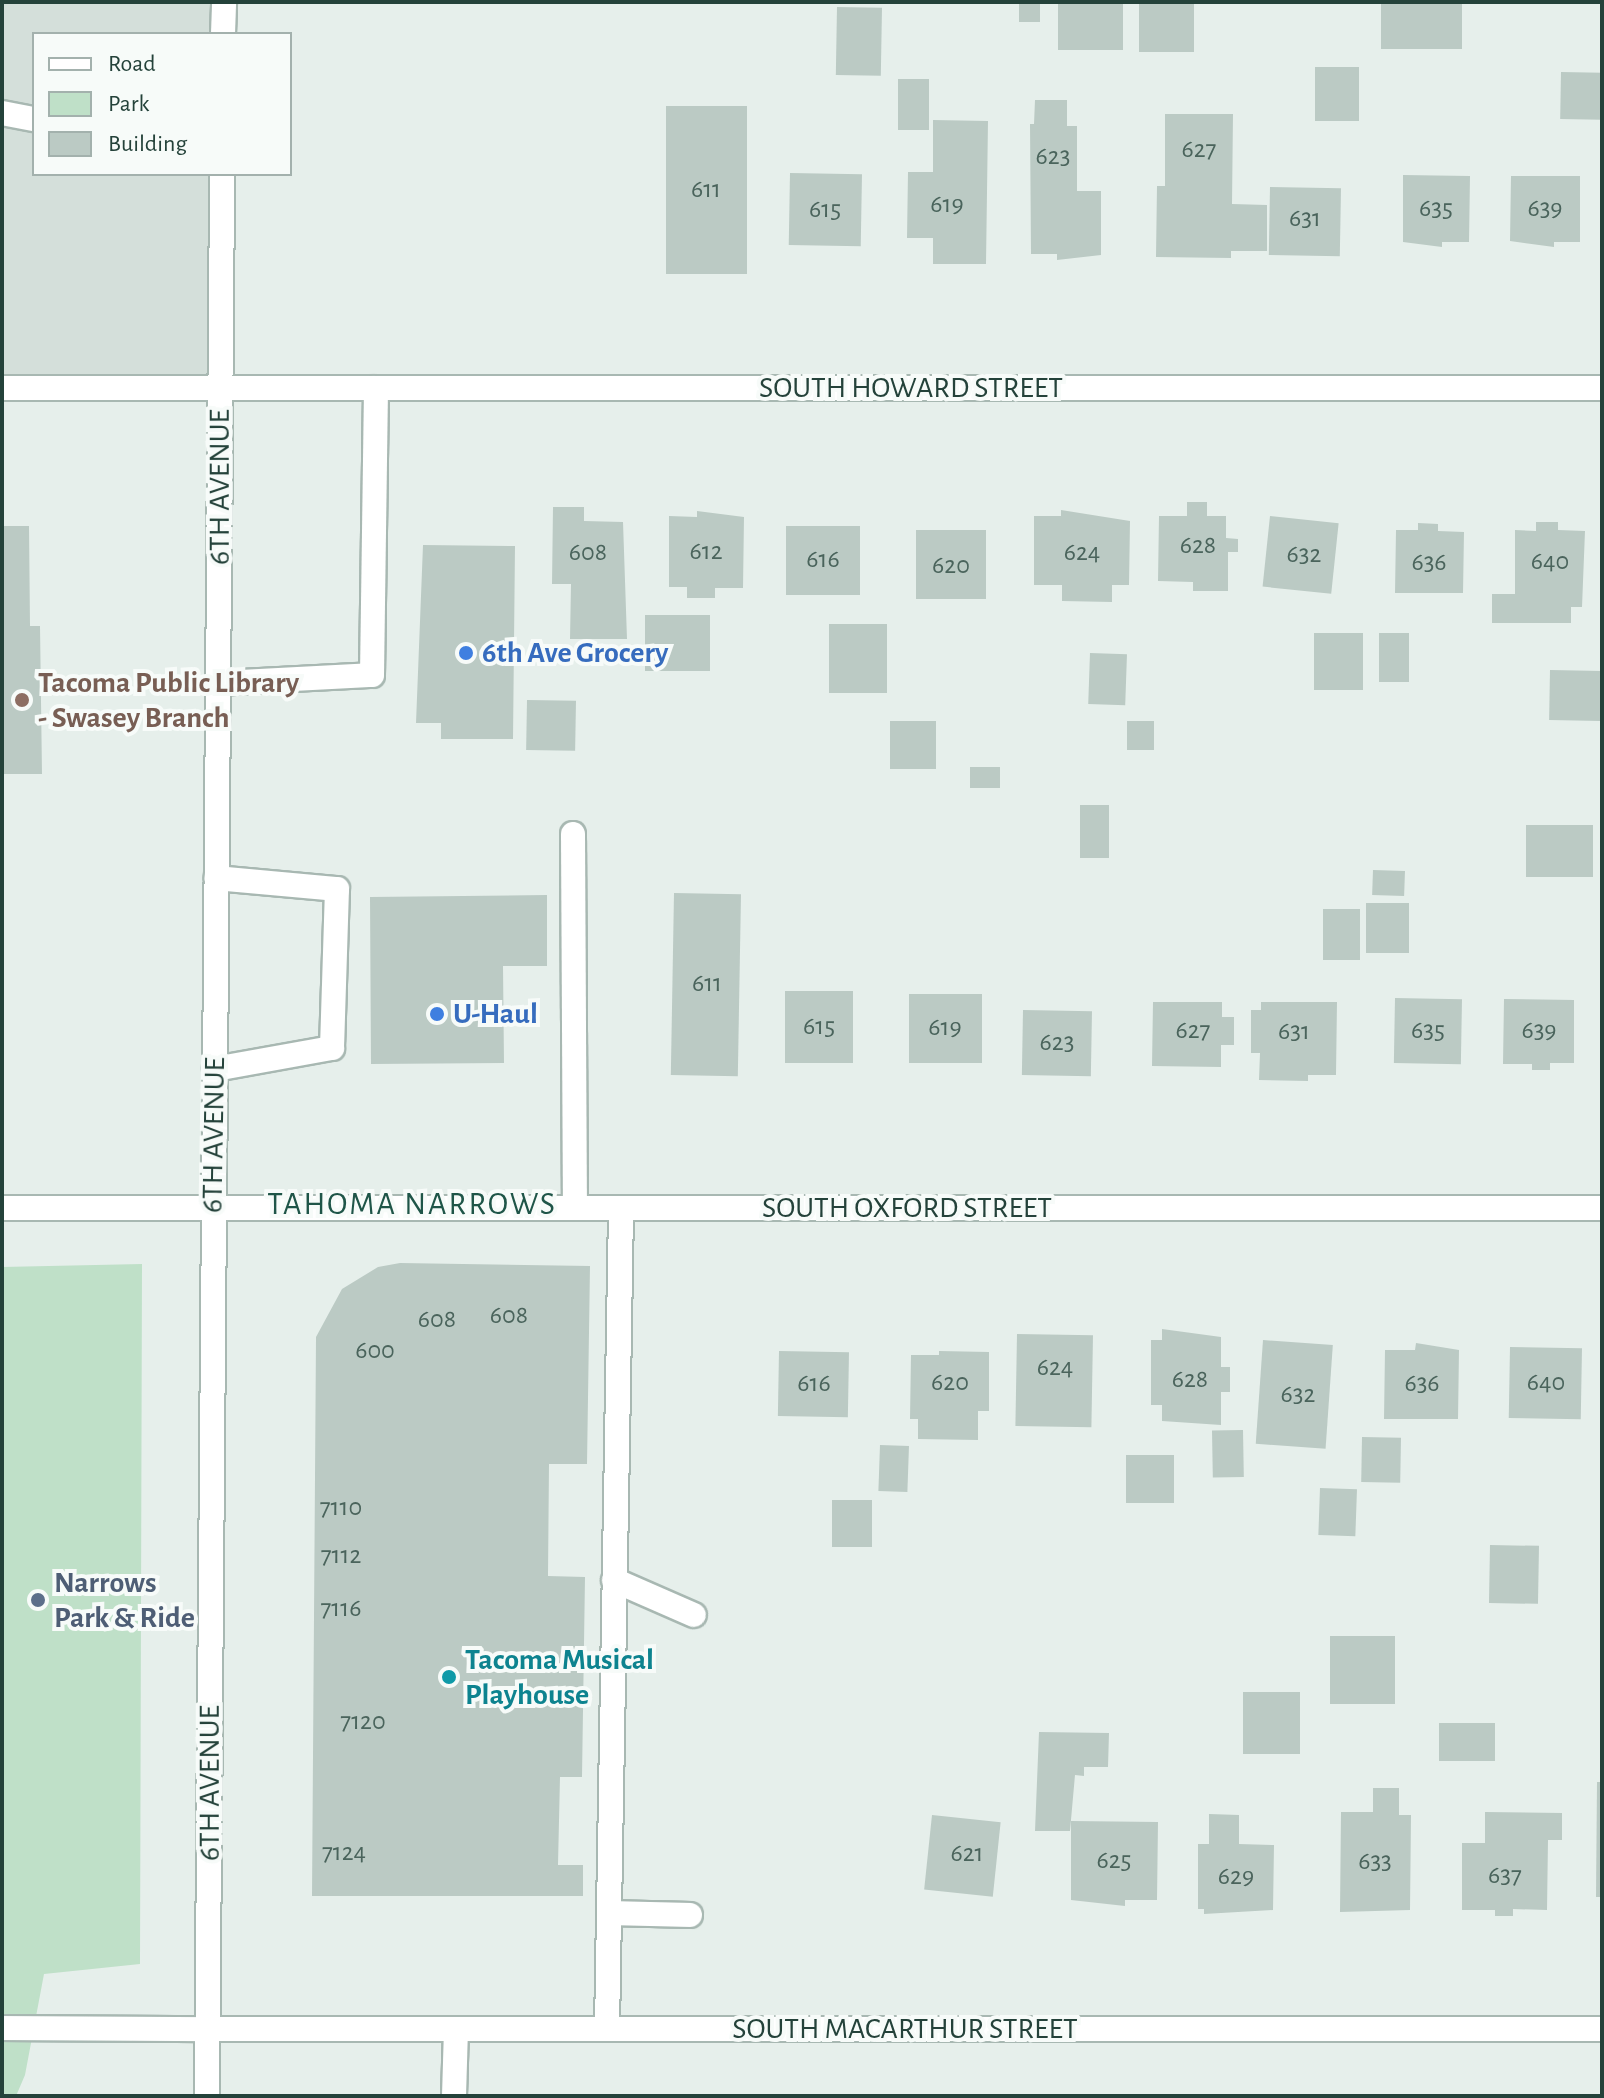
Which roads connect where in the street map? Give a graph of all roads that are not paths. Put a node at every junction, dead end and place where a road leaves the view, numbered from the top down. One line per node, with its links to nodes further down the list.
1 (224, 2): 2 (street)
2 (223, 32)
3 (2, 113): 4 (street)
4 (32, 119)
5 (222, 176): 7 (street, 6TH AVENUE)
6 (2, 388): 7 (street, SOUTH HOWARD STREET)
7 (221, 388): 8 (street, SOUTH HOWARD STREET); 10 (street, 6TH AVENUE)
8 (376, 388): 9 (street, SOUTH HOWARD STREET); 10 (street)
9 (1602, 388)
10 (219, 683): 12 (street, 6TH AVENUE)
11 (573, 834): 16 (street)
12 (217, 878): 13 (street, 6TH AVENUE); 13 (street)
13 (215, 1069): 15 (street, 6TH AVENUE)
14 (2, 1208): 15 (street, SOUTH OXFORD STREET)
15 (213, 1208): 16 (street, SOUTH OXFORD STREET); 24 (street, 6TH AVENUE)
16 (575, 1208): 17 (street, SOUTH OXFORD STREET)
17 (621, 1208): 18 (street, SOUTH OXFORD STREET); 19 (street)
18 (1602, 1208)
19 (614, 1580): 20 (street); 21 (street)
20 (694, 1615)
21 (610, 1913): 22 (street); 26 (street)
22 (690, 1915)
23 (2, 2028): 24 (street, SOUTH MACARTHUR STREET)
24 (208, 2029): 25 (street, SOUTH MACARTHUR STREET); 28 (street, 6TH AVENUE)
25 (456, 2029): 26 (street, SOUTH MACARTHUR STREET); 29 (street)
26 (607, 2029): 27 (street, SOUTH MACARTHUR STREET)
27 (1602, 2029)
28 (207, 2096)
29 (454, 2096)

